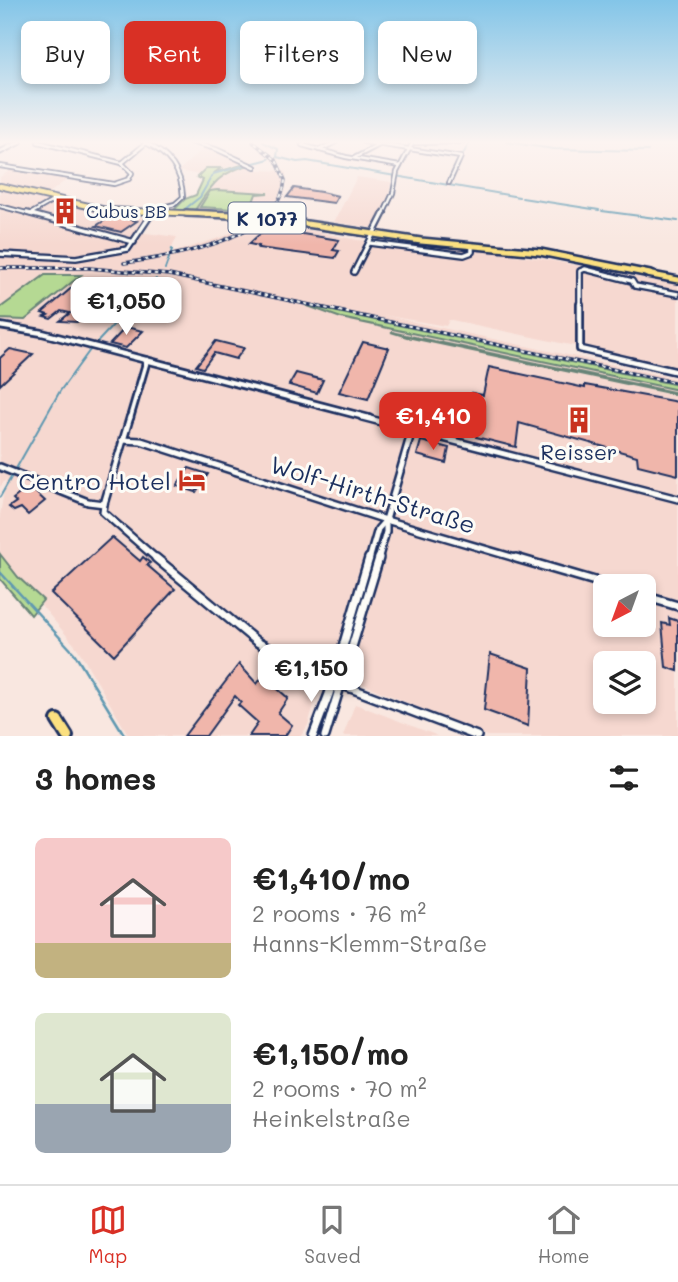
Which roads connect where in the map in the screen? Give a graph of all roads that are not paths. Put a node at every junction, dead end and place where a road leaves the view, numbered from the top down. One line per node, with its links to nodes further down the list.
1 (66, 176): 2 (street)
2 (130, 176)
3 (178, 176): 10 (street)
4 (396, 176): 12 (street)
5 (452, 176): 6 (street)
6 (449, 183)
7 (0, 187): 8 (main road, K 1077)
8 (55, 200): 10 (main road, K 1077); 11 (street)
9 (0, 206): 11 (street)
10 (152, 213): 12 (main road, K 1077); 13 (street)
11 (30, 214): 13 (street)
12 (374, 235): 14 (street); 15 (main road, K 1077)
13 (135, 242): 16 (street)
14 (370, 243): 15 (street); 17 (street)
15 (472, 246): 18 (main road, K 1077)
16 (0, 254)
17 (354, 272)
18 (678, 280)
19 (678, 294): 22 (street)
20 (0, 326): 21 (street)
21 (147, 360): 23 (street); 24 (street)
22 (678, 372)
23 (412, 430): 26 (street); 28 (street)
24 (122, 440): 27 (street); 28 (street, Wolf-Hirth-Straße)
25 (0, 467): 27 (street)
26 (678, 499)
27 (104, 504): 32 (street)
28 (386, 520): 29 (street, Wolf-Hirth-Straße); 32 (street); 33 (street)
29 (593, 580)
30 (656, 600): 31 (street)
31 (678, 607)
32 (333, 680): 33 (street); 36 (street)
33 (343, 684): 37 (street); 38 (street)
34 (57, 719): 35 (main road)
35 (67, 736)
36 (313, 736)
37 (325, 736)
38 (477, 736)

